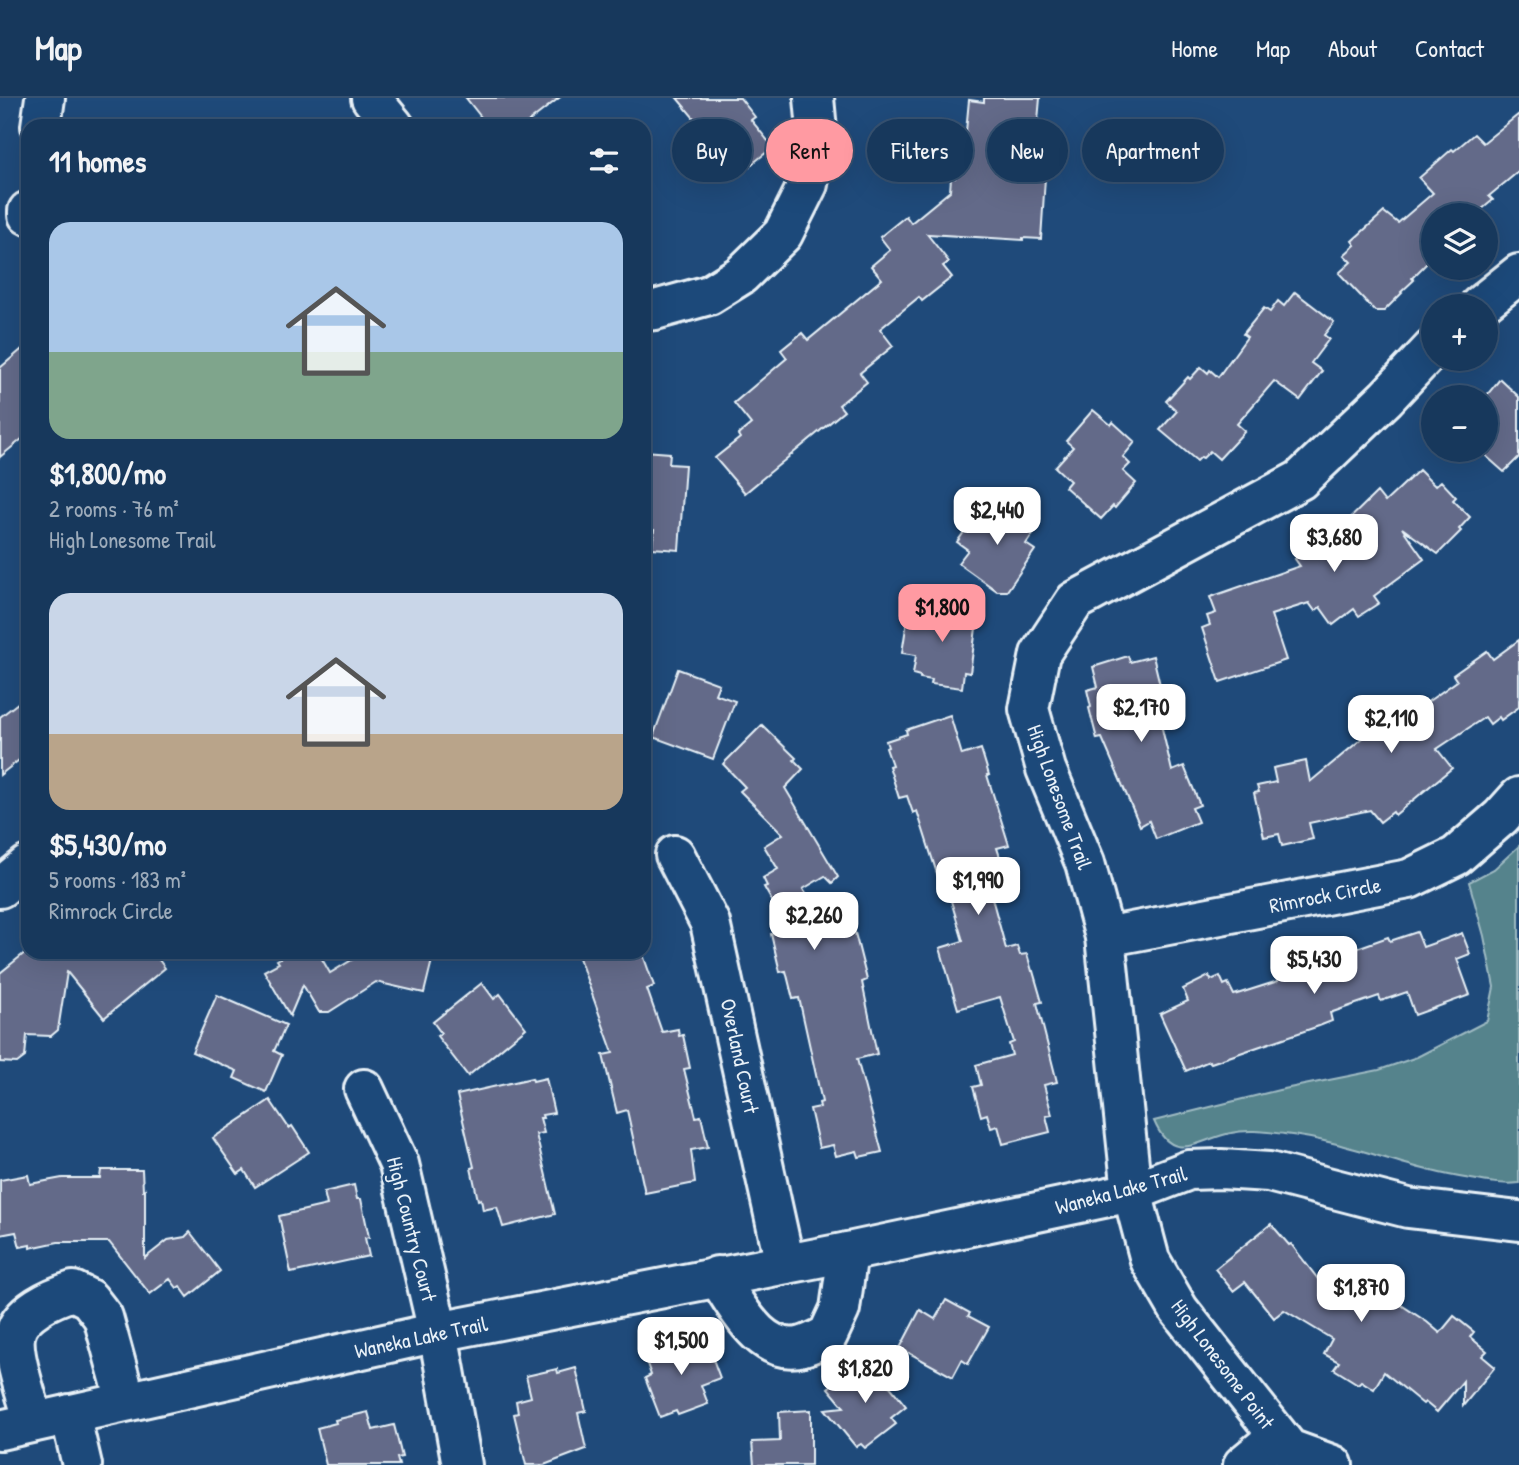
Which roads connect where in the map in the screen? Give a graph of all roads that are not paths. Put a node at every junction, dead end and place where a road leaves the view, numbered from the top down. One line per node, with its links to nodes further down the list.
1 (45, 98): 4 (street)
2 (371, 98): 5 (street)
3 (814, 98): 8 (street)
4 (42, 119)
5 (388, 119)
6 (1518, 277): 7 (street)
7 (1495, 294)
8 (651, 310)
9 (1421, 361): 14 (street, High Lonesome Trail)
10 (1519, 797): 14 (street, Rimrock Circle)
11 (675, 855): 19 (street, Overland Court)
12 (21, 871): 13 (street)
13 (0, 888)
14 (1105, 937): 16 (street, High Lonesome Trail)
15 (364, 1088): 21 (street, High Country Court)
16 (1132, 1192): 17 (street, Waneka Lake Trail); 18 (street, Waneka Lake Trail); 24 (street, High Lonesome Point)
17 (1519, 1221)
18 (848, 1252): 19 (street, Waneka Lake Trail); 20 (street)
19 (785, 1264): 20 (street, Waneka Lake Trail)
20 (717, 1276): 21 (street, Waneka Lake Trail)
21 (438, 1332): 22 (street, Waneka Lake Trail); 26 (street, High Country Court)
22 (127, 1401): 23 (street, Waneka Lake Trail); 23 (street)
23 (35, 1422): 25 (street)
24 (1278, 1436): 27 (street); 28 (street, High Lonesome Point)
25 (82, 1465)
26 (462, 1465)
27 (1244, 1465)
28 (1333, 1465)

